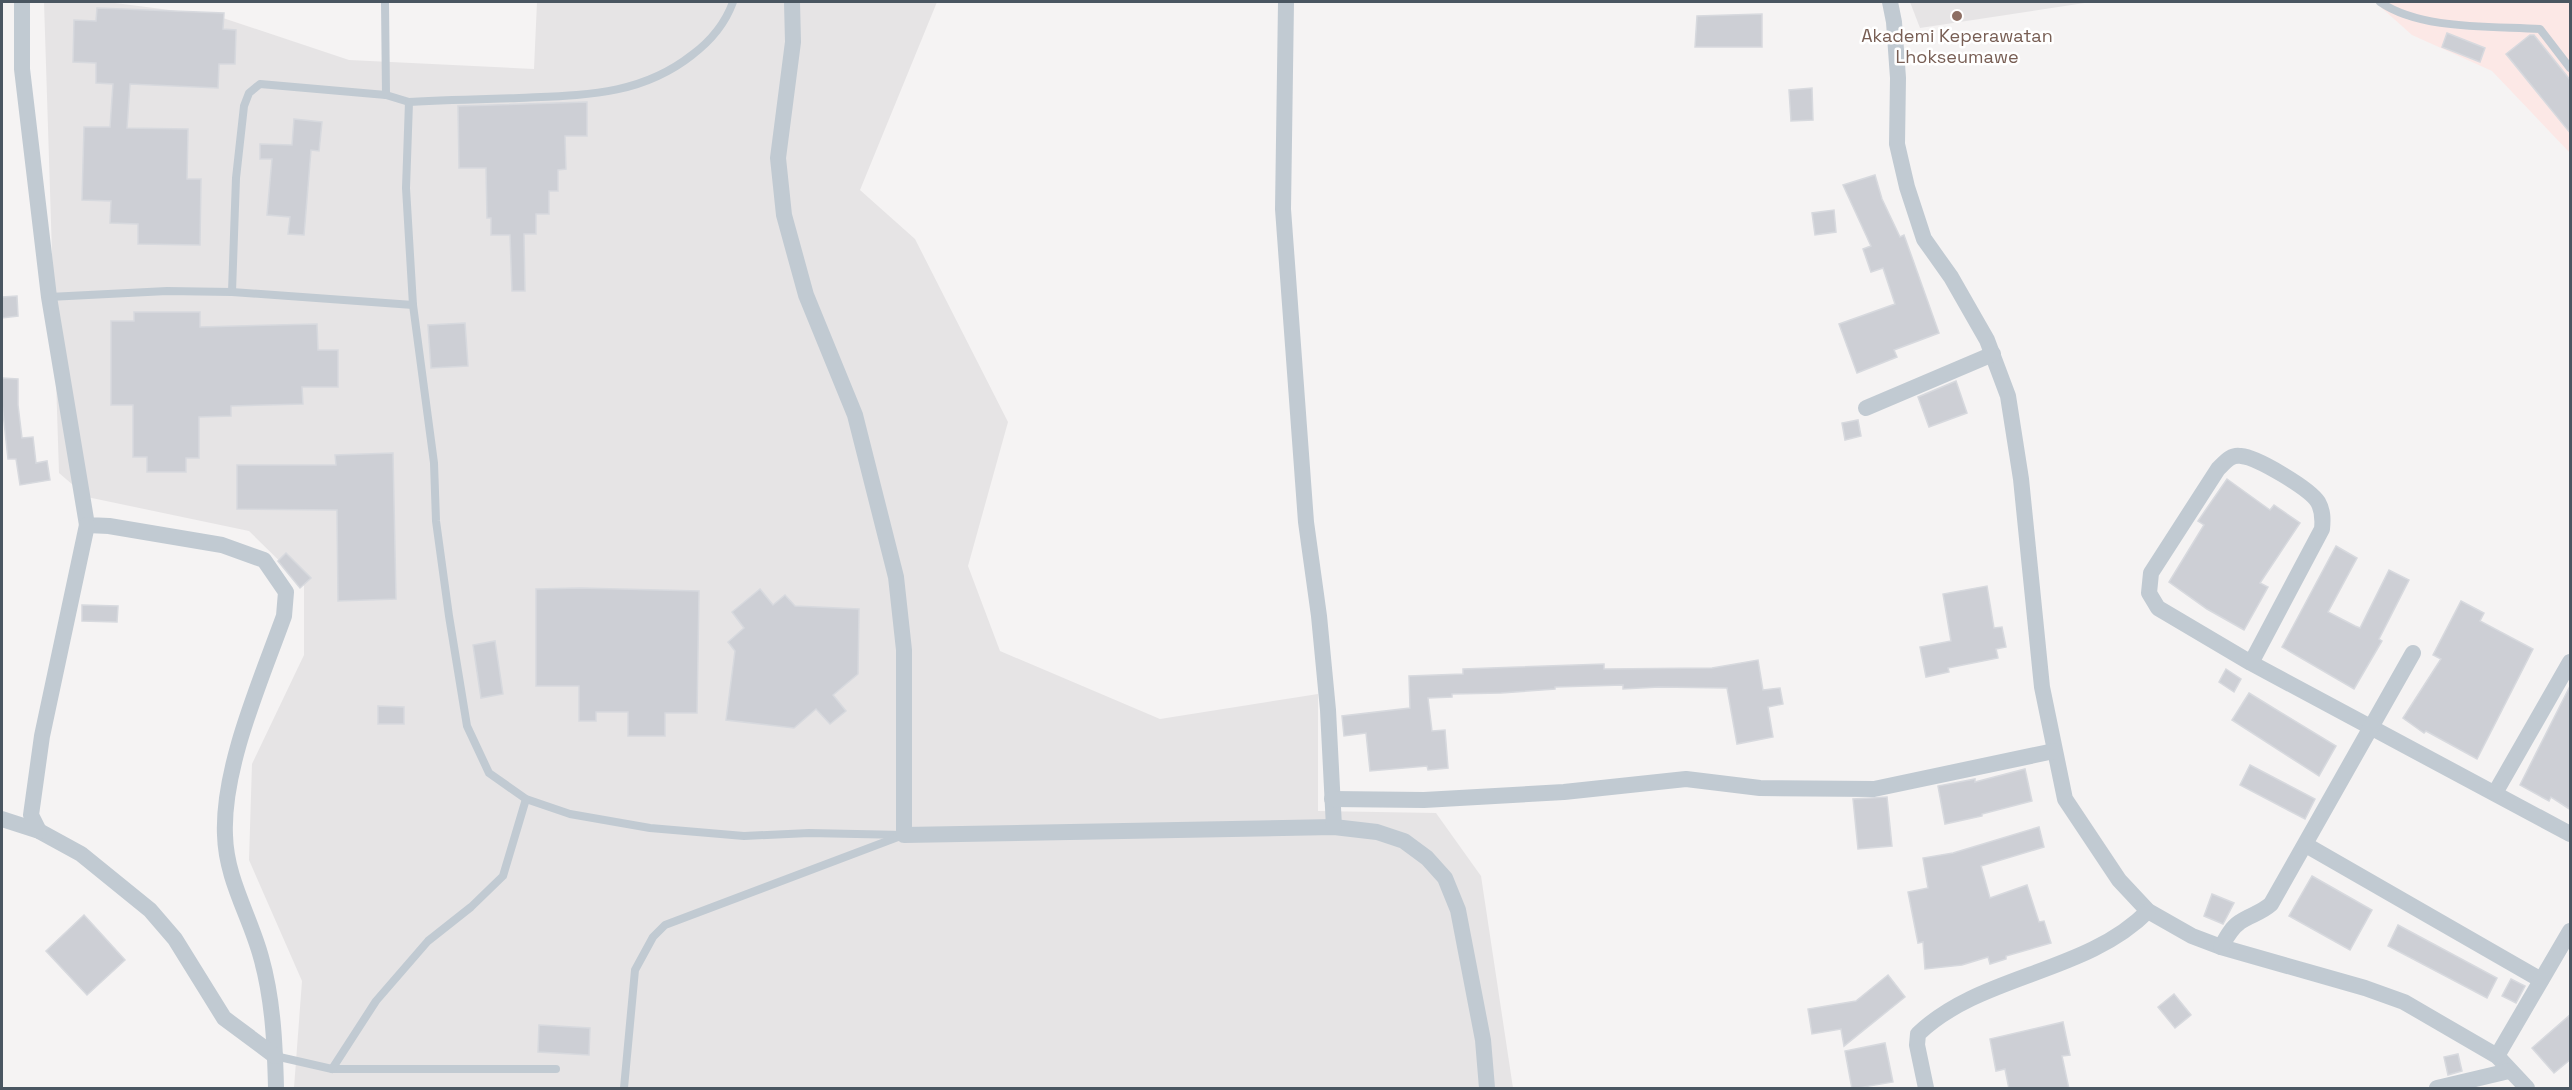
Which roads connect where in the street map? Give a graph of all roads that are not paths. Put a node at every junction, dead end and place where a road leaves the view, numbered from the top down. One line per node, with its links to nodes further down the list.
1 (22, 2): 12 (street)
2 (385, 2): 9 (lane)
3 (734, 2): 10 (lane)
4 (792, 2): 29 (street)
5 (1286, 2): 23 (street)
6 (1890, 2): 14 (street)
7 (2380, 2): 8 (lane)
8 (2571, 68)
9 (386, 95): 10 (lane); 11 (lane)
10 (409, 102): 13 (lane)
11 (232, 292): 12 (lane); 13 (lane)
12 (49, 297): 16 (street)
13 (413, 305): 24 (lane)
14 (1993, 354): 15 (street); 21 (street)
15 (1866, 408)
16 (87, 525): 27 (street); 35 (street)
17 (2413, 653): 20 (street)
18 (2571, 662): 22 (street)
19 (2251, 663): 19 (street); 20 (street)
20 (2372, 726): 22 (street); 30 (street)
21 (2054, 751): 23 (street); 31 (street)
22 (2495, 793): 28 (street)
23 (1332, 799): 26 (street)
24 (526, 800): 29 (lane); 37 (lane)
25 (2, 819): 27 (street)
26 (1334, 827): 29 (street); 42 (street)
27 (39, 831): 35 (street)
28 (2571, 834)
29 (904, 835): 41 (lane)
30 (2306, 845): 33 (street); 34 (street)
31 (2148, 911): 33 (street); 43 (street)
32 (2571, 931): 34 (street)
33 (2221, 947): 36 (street)
34 (2541, 980): 36 (street)
35 (275, 1056): 37 (lane); 40 (street)
36 (2497, 1056): 39 (street)
37 (332, 1069): 38 (lane)
38 (556, 1069)
39 (2509, 1071): 44 (street); 45 (street)
40 (276, 1089)
41 (624, 1089)
42 (1487, 1089)
43 (1926, 1089)
44 (2437, 1089)
45 (2527, 1089)

